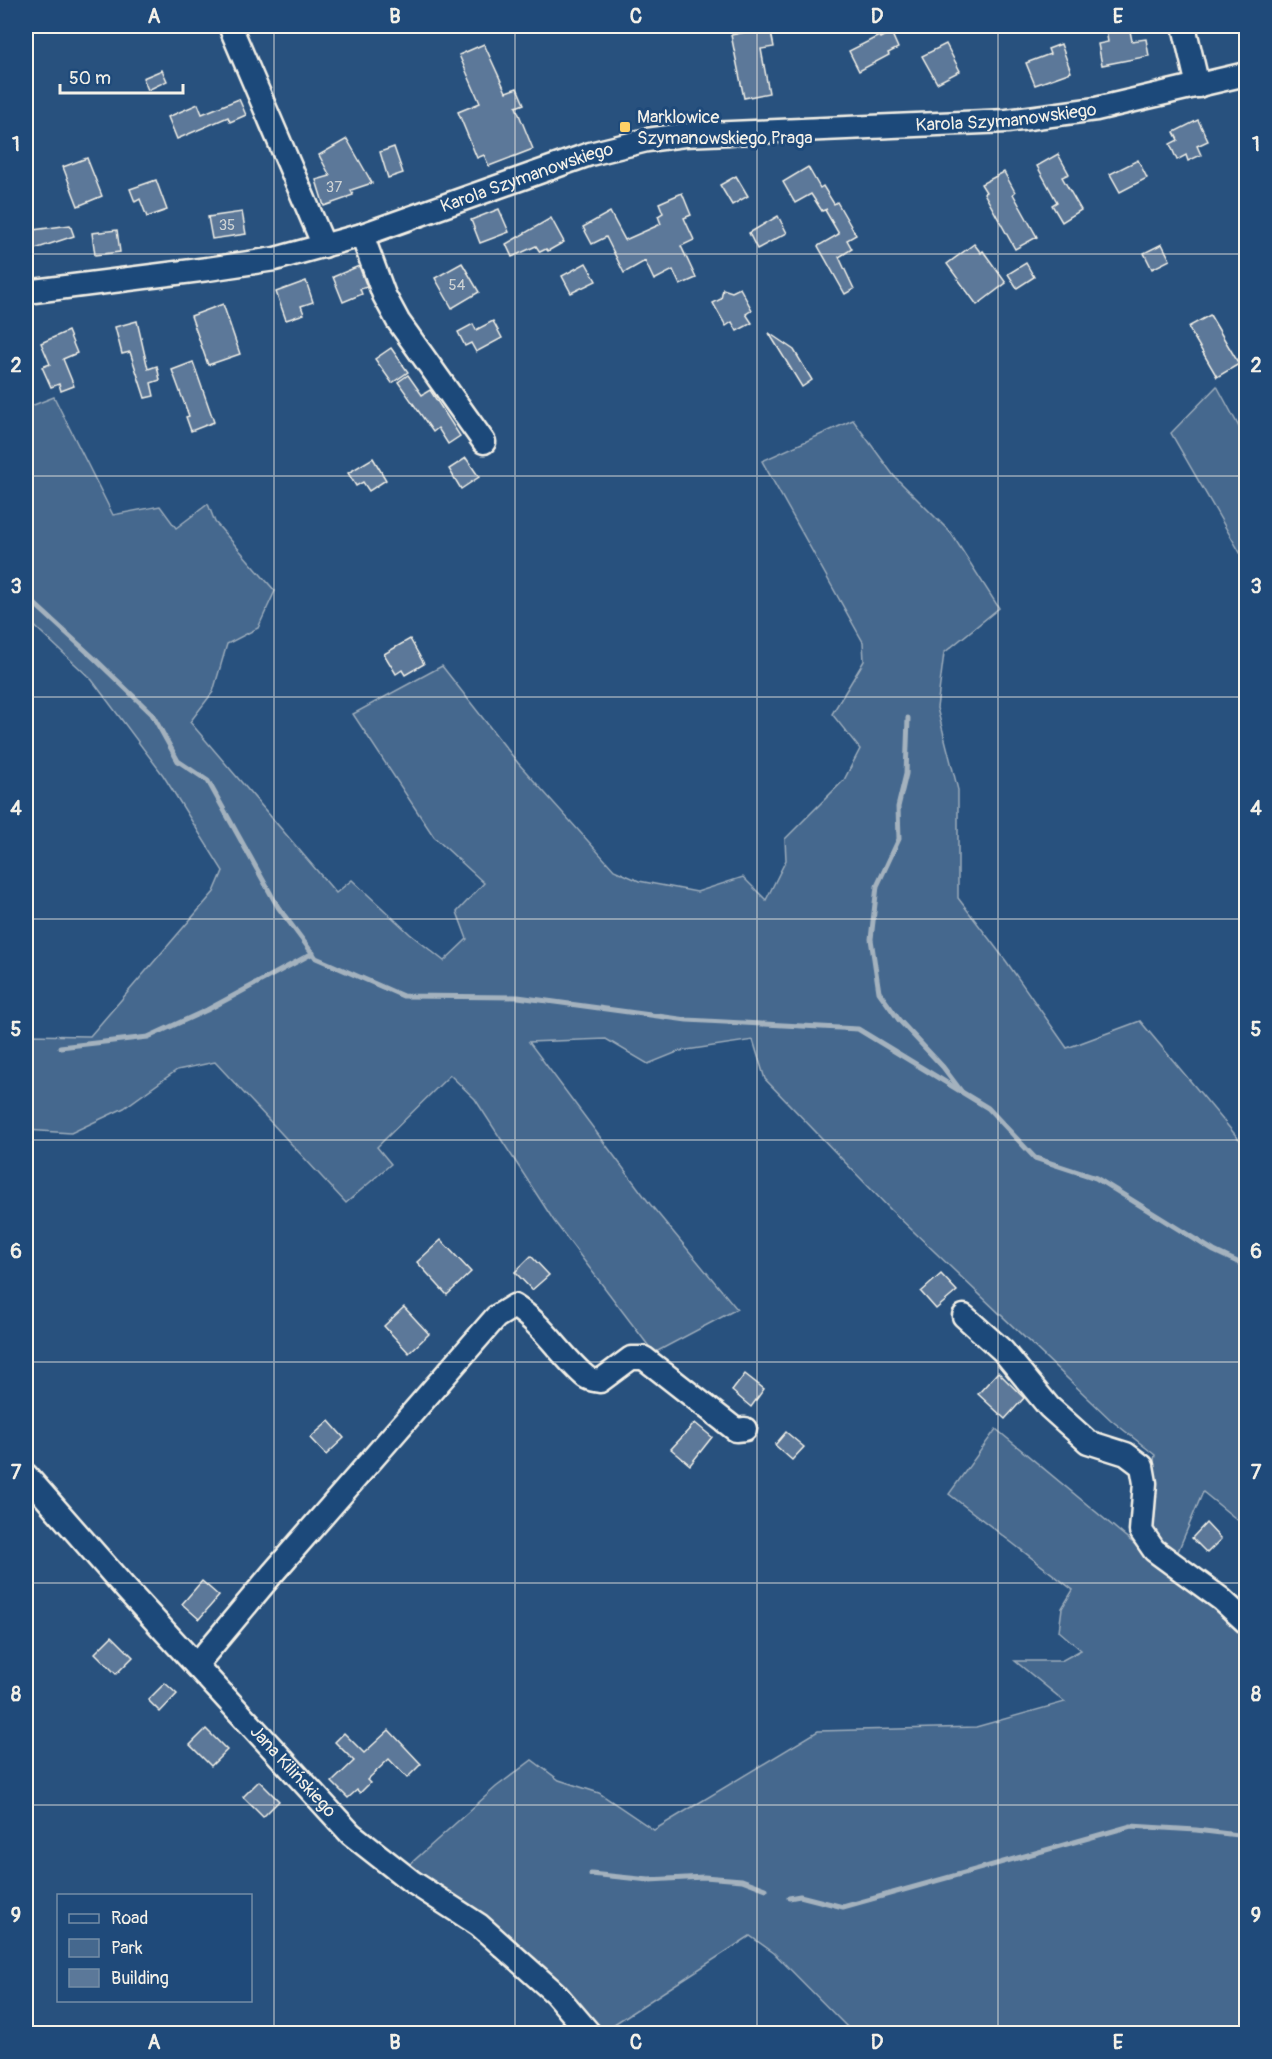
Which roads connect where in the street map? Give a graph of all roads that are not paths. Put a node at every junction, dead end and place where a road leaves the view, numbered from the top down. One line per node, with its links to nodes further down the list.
1 (230, 26): 6 (street)
2 (1184, 26): 4 (street)
3 (1246, 74): 4 (street, Karola Szymanowskiego)
4 (1198, 86): 5 (street, Karola Szymanowskiego)
5 (362, 235): 6 (street, Karola Szymanowskiego); 8 (street)
6 (324, 246): 7 (street, Karola Szymanowskiego)
7 (26, 292)
8 (484, 442)
9 (964, 1316): 12 (street)
10 (745, 1429): 13 (street)
11 (26, 1475): 13 (street, Jana Kilińskiego)
12 (1246, 1622)
13 (196, 1665): 14 (street, Jana Kilińskiego)
14 (590, 2034)

